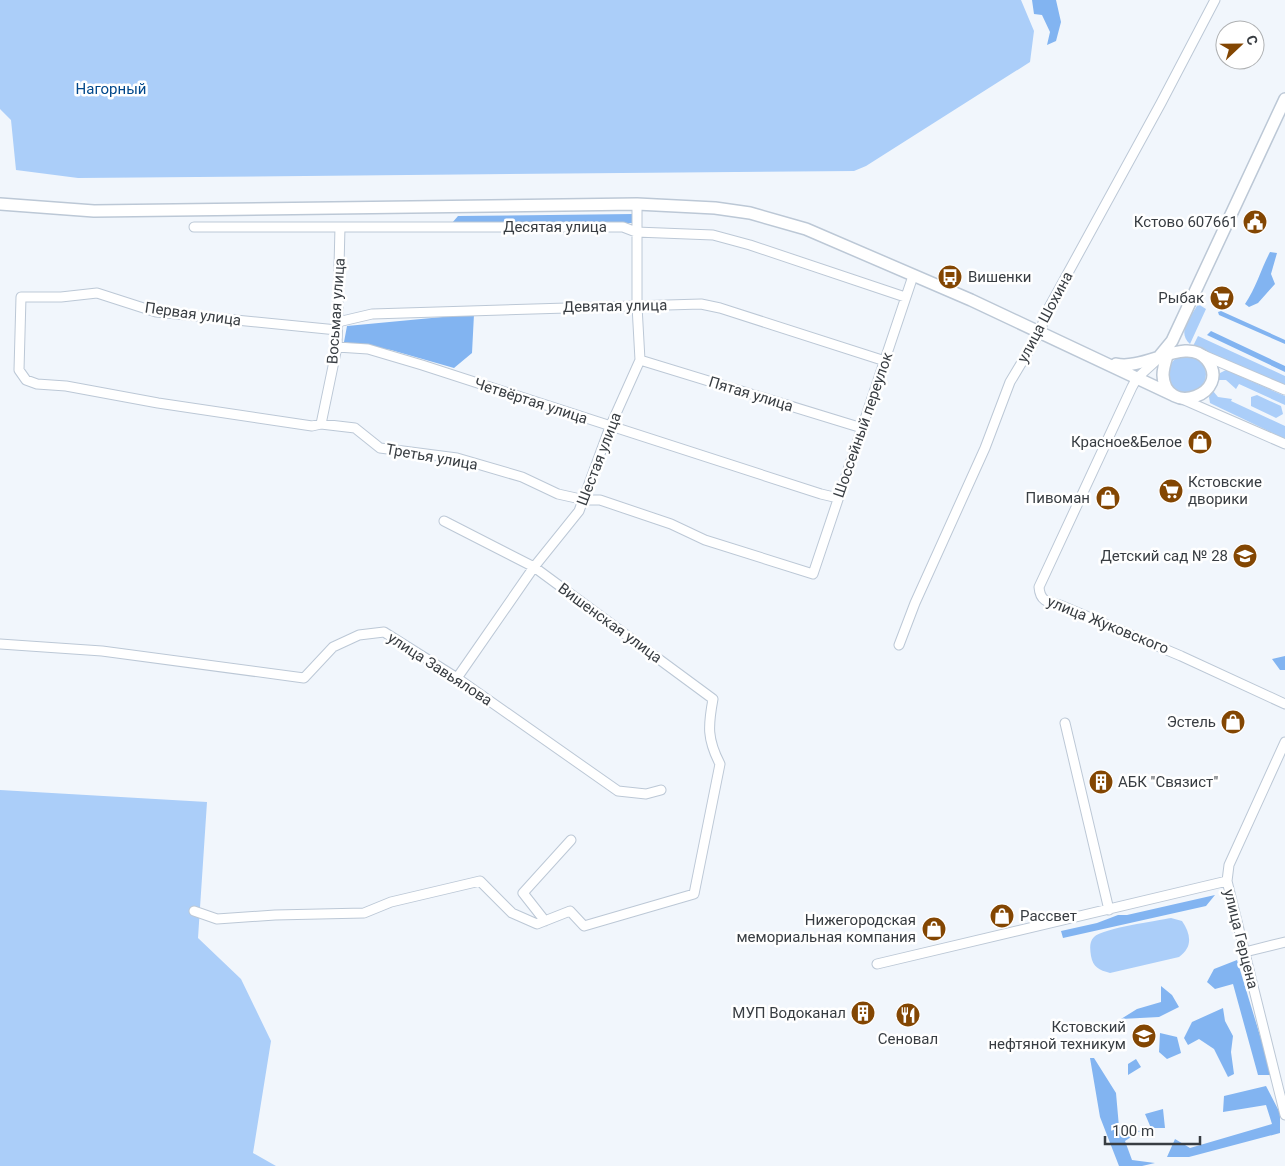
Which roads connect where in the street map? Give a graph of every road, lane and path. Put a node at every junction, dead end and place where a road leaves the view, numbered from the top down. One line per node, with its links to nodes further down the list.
1 (1215, 0): 13 (street, улица Шохина)
2 (1285, 99): 11 (main road)
3 (0, 204): 4 (main road)
4 (637, 204): 7 (street, Шестая улица); 8 (main road)
5 (194, 227): 6 (street, Десятая улица)
6 (340, 227): 7 (street, Десятая улица); 12 (street, Восьмая улица)
7 (636, 232): 9 (street, Десятая улица); 10 (street, Шестая улица)
8 (913, 276): 9 (street, Шоссейный переулок); 13 (main road)
9 (905, 297): 18 (street, Шоссейный переулок)
10 (637, 306): 12 (street, Девятая улица); 16 (street, Шестая улица); 18 (street, Девятая улица)
11 (1184, 314): 15 (main road); 17 (main road)
12 (338, 326): 14 (street, Восьмая улица); 20 (street, Первая улица)
13 (1040, 332): 19 (main road); 34 (street, улица Шохина)
14 (337, 347): 24 (street, Восьмая улица); 25 (street, Четвёртая улица)
15 (1197, 352): 17 (main road); 22 (street); 23 (main road)
16 (640, 360): 25 (street, Шестая улица); 26 (street, Пятая улица)
17 (1163, 360): 19 (main road); 21 (street, улица Жуковского); 23 (main road)
18 (885, 361): 26 (street, Шоссейный переулок)
19 (1105, 362): 21 (main road)
20 (19, 370): 24 (street, Третья улица)
21 (1137, 378): 23 (main road); 36 (street, улица Жуковского)
22 (1285, 390)
23 (1178, 396): 27 (street)
24 (322, 424): 29 (street, Третья улица)
25 (610, 427): 28 (street, Четвёртая улица); 29 (street, Шестая улица)
26 (862, 428): 28 (street, Шоссейный переулок)
27 (1285, 444)
28 (838, 498): 32 (street, Шоссейный переулок)
29 (585, 500): 31 (street, Шестая улица); 32 (street, Третья улица)
30 (444, 520): 31 (street, Вишенская улица)
31 (534, 567): 35 (street, Шестая улица); 44 (street, Вишенская улица)
32 (813, 574)
33 (0, 644): 35 (street, улица Завьялова)
34 (899, 645)
35 (456, 678): 39 (street, улица Завьялова)
36 (1285, 704)
37 (1065, 723): 42 (street)
38 (1285, 742): 41 (street, улица Герцена)
39 (661, 790)
40 (571, 840): 44 (street)
41 (1226, 881): 42 (street); 46 (street, улица Герцена)
42 (1109, 910): 47 (street)
43 (194, 911): 44 (street)
44 (545, 921)
45 (1285, 942): 46 (street)
46 (1245, 952): 48 (street, улица Герцена)
47 (877, 964)
48 (1285, 1115)

